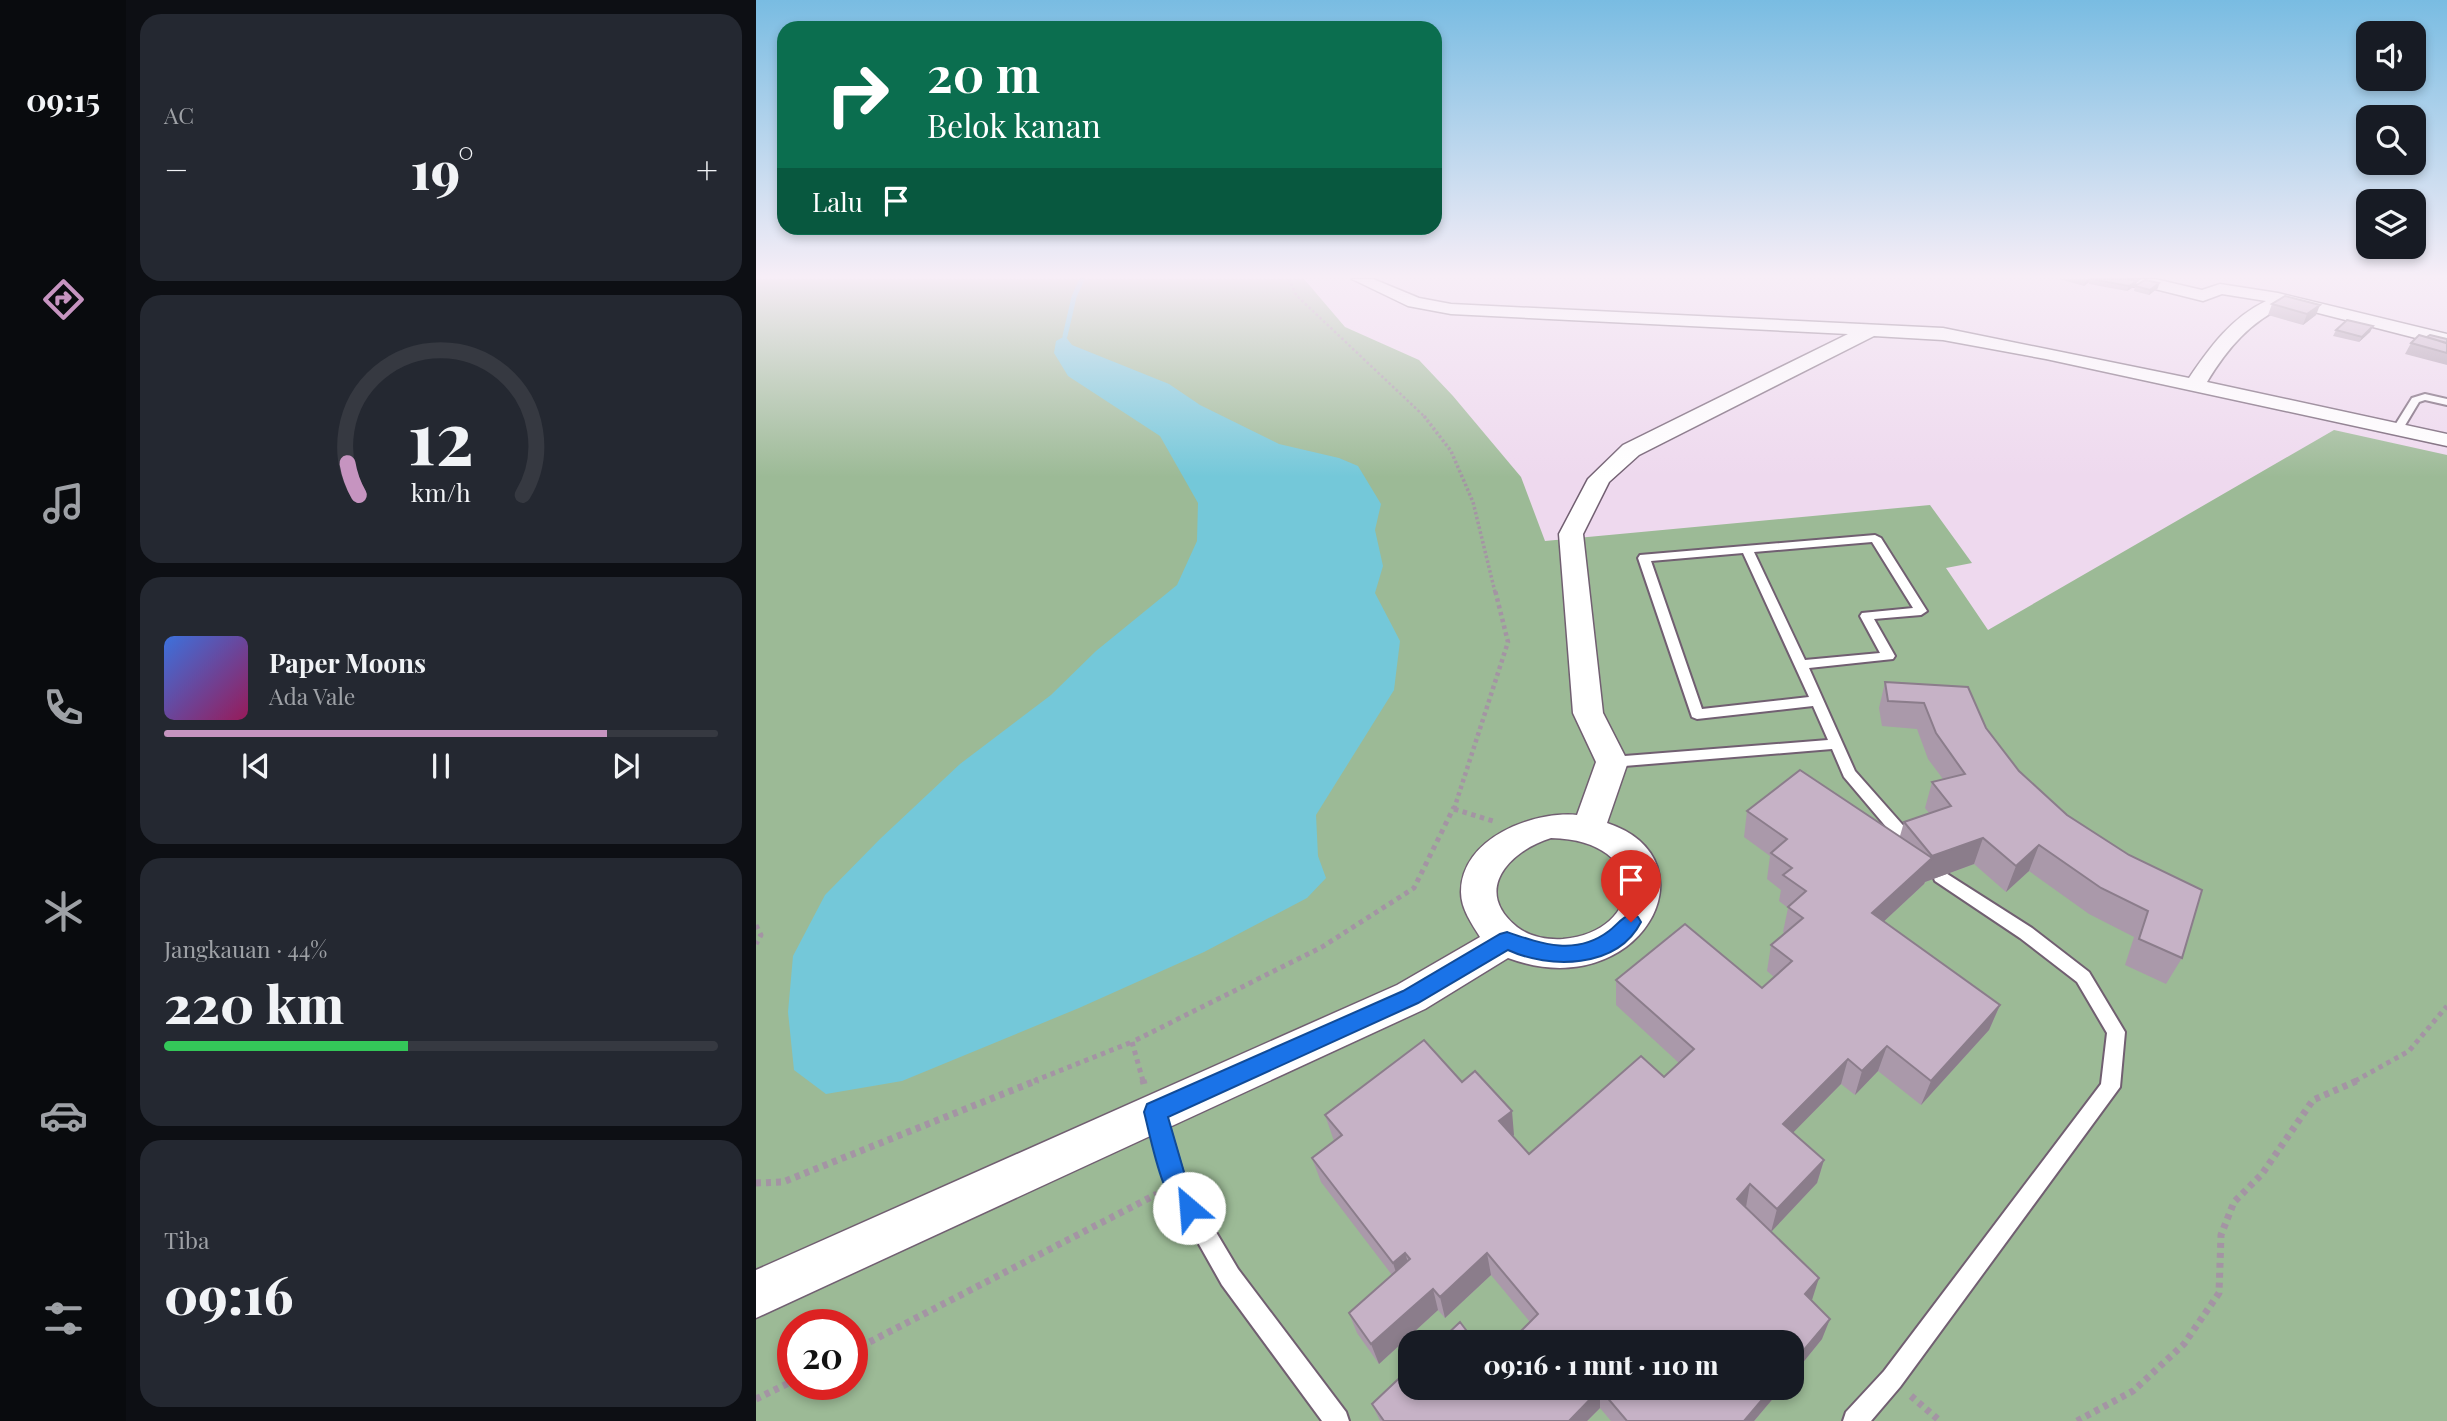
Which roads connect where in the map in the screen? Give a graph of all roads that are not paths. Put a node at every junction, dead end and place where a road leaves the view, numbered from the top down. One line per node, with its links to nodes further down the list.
1 (1840, 345): 12 (street)
2 (1998, 345): 4 (street)
3 (2221, 345): 4 (street)
4 (2194, 386): 6 (street)
5 (2447, 402): 6 (lane)
6 (2397, 430): 7 (street)
7 (2447, 440)
8 (1747, 549): 9 (lane); 9 (lane); 10 (lane)
9 (1801, 665): 10 (lane)
10 (1818, 701): 11 (lane)
11 (1837, 744): 12 (lane); 14 (lane)
12 (1612, 762): 13 (street)
13 (1588, 829): 16 (street); 16 (street)
14 (1910, 844)
15 (1941, 876): 20 (lane)
16 (1507, 940): 17 (street)
17 (1155, 1112): 18 (street); 19 (lane)
18 (756, 1294)
19 (1337, 1421)
20 (1855, 1421)

